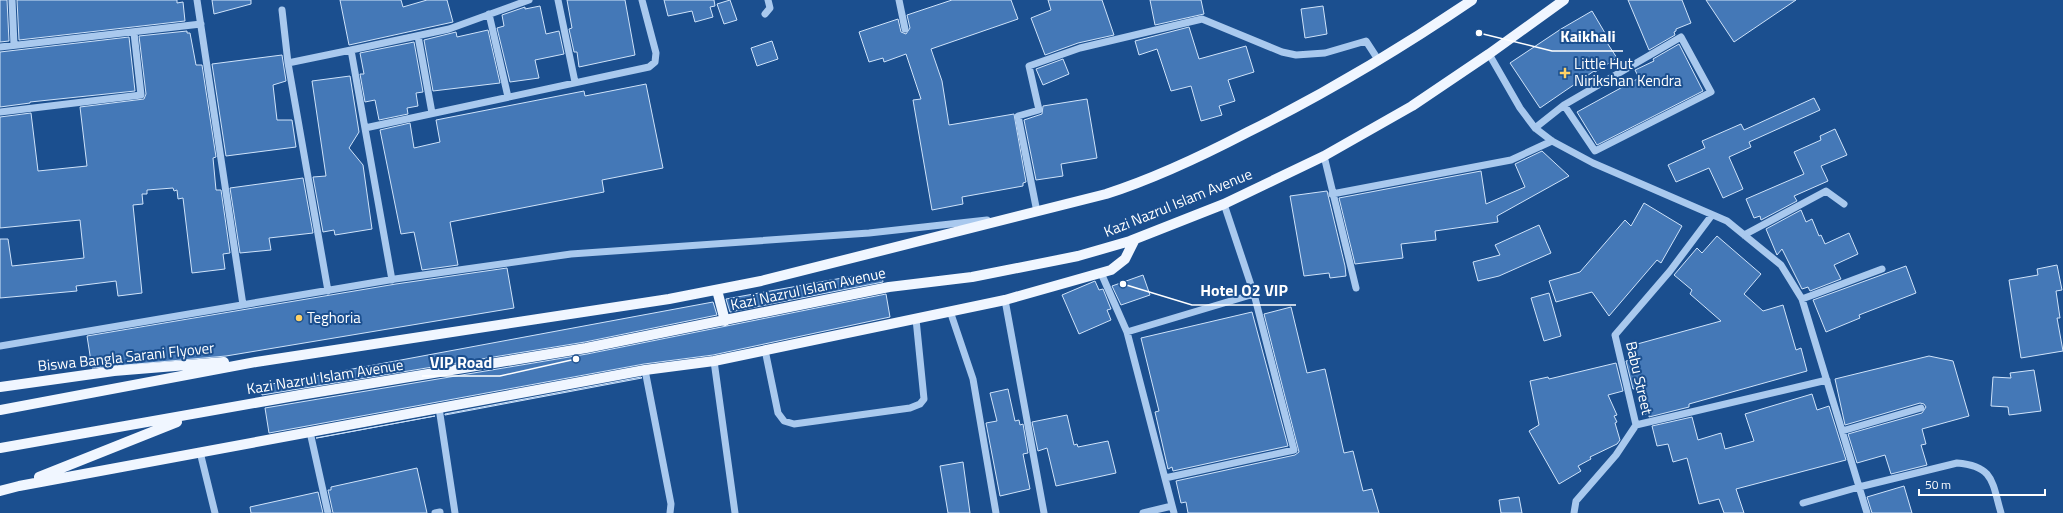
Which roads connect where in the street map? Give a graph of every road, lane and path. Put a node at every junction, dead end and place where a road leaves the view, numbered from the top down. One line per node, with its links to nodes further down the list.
1 (12, 0): 17 (street)
2 (197, 0): 13 (street)
3 (529, 0): 11 (street)
4 (558, 0): 23 (street)
5 (642, 0): 23 (street)
6 (768, 0): 12 (street)
7 (899, 0): 14 (street)
8 (1470, 0): 21 (main road)
9 (1564, 0): 20 (main road, Kazi Nazrul Islam Avenue)
10 (282, 10): 22 (street)
11 (489, 14): 16 (street); 24 (street)
12 (766, 14)
13 (201, 24): 15 (street); 49 (street)
14 (905, 29)
15 (134, 32): 17 (street); 26 (street)
16 (418, 36): 19 (street); 27 (street)
17 (14, 45): 18 (street)
18 (0, 46)
19 (351, 50): 22 (street); 28 (street)
20 (1489, 54): 29 (street); 31 (main road, Kazi Nazrul Islam Avenue)
21 (1379, 61): 35 (main road); 35 (street)
22 (288, 63): 45 (street)
23 (575, 82): 24 (street)
24 (508, 97): 27 (street)
25 (1564, 105): 25 (street); 29 (street)
26 (0, 112)
27 (432, 113): 28 (street)
28 (365, 128): 42 (street)
29 (1536, 128): 30 (street)
30 (1552, 141): 32 (street); 36 (street)
31 (1324, 156): 32 (street); 33 (main road, Kazi Nazrul Islam Avenue)
32 (1332, 194): 43 (street)
33 (1224, 204): 39 (main road, Kazi Nazrul Islam Avenue); 46 (street)
34 (1844, 204): 38 (street)
35 (1037, 212): 37 (main road)
36 (1712, 215): 38 (street); 65 (street, Babu Street)
37 (1018, 217): 42 (street); 44 (main road)
38 (1744, 235): 48 (street)
39 (1135, 239): 41 (main road); 52 (main road, Kazi Nazrul Islam Avenue)
40 (1882, 269): 48 (street)
41 (1102, 273): 47 (main road); 53 (street)
42 (392, 280): 45 (street)
43 (1356, 288)
44 (718, 290): 52 (main road); 57 (main road)
45 (328, 291): 49 (street)
46 (1254, 294): 53 (street); 70 (street)
47 (1005, 300): 50 (main road); 82 (street)
48 (1802, 300): 59 (street)
49 (243, 305): 54 (street)
50 (950, 311): 51 (main road); 81 (street)
51 (916, 319): 55 (main road); 55 (street)
52 (725, 322): 64 (main road, Kazi Nazrul Islam Avenue)
53 (1127, 332): 70 (street)
54 (0, 346)
55 (766, 350): 56 (main road)
56 (714, 360): 58 (main road); 80 (street)
57 (256, 362): 60 (main road, Biswa Bangla Sarani Flyover); 63 (main road, Kazi Nazrul Islam Avenue)
58 (645, 370): 61 (main road); 79 (street)
59 (1827, 380): 65 (street); 66 (street)
60 (0, 387)
61 (439, 408): 67 (main road); 78 (street)
62 (1921, 408): 66 (street)
63 (0, 410)
64 (195, 415): 68 (main road, Kazi Nazrul Islam Avenue); 71 (main road)
65 (1636, 425): 84 (street, Babu Street)
66 (1842, 431): 72 (street)
67 (310, 432): 69 (main road); 77 (street)
68 (0, 448)
69 (200, 452): 71 (main road); 76 (street)
70 (1165, 478): 75 (street)
71 (19, 486): 73 (main road)
72 (1859, 487): 74 (street); 85 (street); 86 (street)
73 (0, 491)
74 (1803, 503)
75 (1173, 509): 83 (street)
76 (215, 513)
77 (328, 513)
78 (455, 513)
79 (670, 513)
80 (735, 513)
81 (996, 513)
82 (1044, 513)
83 (1143, 513)
84 (1574, 513)
85 (1867, 513)
86 (2001, 513)

